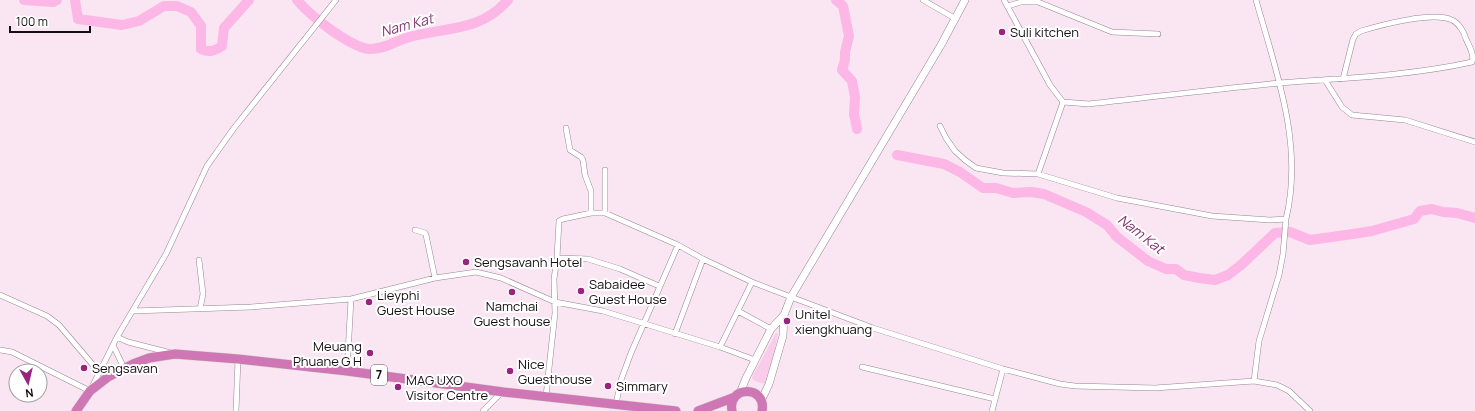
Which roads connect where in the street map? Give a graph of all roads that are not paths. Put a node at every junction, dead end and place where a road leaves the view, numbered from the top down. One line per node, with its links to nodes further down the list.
1 (336, 0): 35 (street)
2 (923, 0): 8 (street)
3 (966, 0): 8 (street)
4 (1004, 0): 7 (street)
5 (1256, 0): 12 (street)
6 (1038, 1): 7 (street); 9 (street)
7 (1008, 6): 13 (street)
8 (956, 19): 31 (street)
9 (1158, 34)
10 (1343, 79): 10 (street); 11 (street)
11 (1325, 80): 12 (street); 16 (street)
12 (1279, 83): 13 (street); 21 (street)
13 (1062, 102): 18 (street)
14 (940, 126): 18 (street)
15 (566, 128): 19 (street)
16 (1475, 142)
17 (605, 170): 20 (street)
18 (1038, 174): 21 (street)
19 (591, 213): 20 (street); 24 (street)
20 (605, 213): 23 (street)
21 (1286, 218): 53 (street)
22 (415, 230): 27 (street)
23 (678, 245): 25 (street); 29 (street)
24 (557, 258): 29 (street); 33 (street)
25 (703, 259): 28 (street); 40 (street)
26 (199, 260): 34 (street)
27 (435, 278): 32 (street); 33 (street)
28 (752, 282): 31 (street); 36 (street)
29 (659, 286): 38 (street)
30 (0, 295): 52 (street)
31 (791, 298): 37 (street); 50 (street)
32 (351, 299): 34 (street); 51 (street)
33 (555, 302): 38 (street); 57 (street)
34 (200, 309): 35 (street)
35 (133, 311): 41 (street)
36 (738, 311): 39 (street); 43 (street)
37 (784, 314): 39 (street); 59 (street)
38 (644, 324): 40 (street); 60 (street)
39 (771, 329): 47 (street)
40 (675, 334): 43 (street)
41 (117, 336): 42 (street); 45 (street)
42 (113, 345): 49 (street); 52 (street)
43 (720, 347): 47 (street)
44 (0, 350): 54 (street)
45 (176, 354): 46 (highway, 7); 49 (highway, 7)
46 (238, 359): 51 (highway, 7); 62 (street)
47 (755, 360): 56 (street)
48 (862, 367): 58 (street)
49 (124, 368): 54 (highway, 7)
50 (1003, 369): 53 (street); 58 (street)
51 (348, 371): 55 (highway, 7)
52 (99, 372): 54 (street)
53 (1254, 381): 69 (street)
54 (90, 391): 61 (highway, 7)
55 (503, 392): 57 (highway, 7); 63 (street)
56 (737, 395): 59 (highway); 65 (highway); 66 (highway)
57 (546, 396): 60 (highway, 7)
58 (995, 400): 68 (street)
59 (761, 401): 67 (highway)
60 (616, 404): 64 (highway, 7)
61 (76, 411)
62 (236, 411)
63 (484, 411)
64 (676, 411)
65 (698, 411)
66 (732, 411)
67 (762, 411)
68 (992, 411)
69 (1310, 411)

